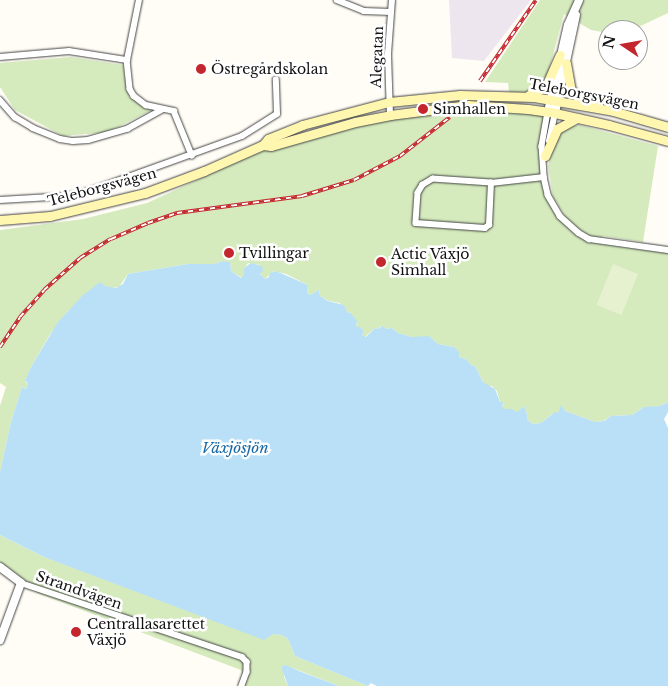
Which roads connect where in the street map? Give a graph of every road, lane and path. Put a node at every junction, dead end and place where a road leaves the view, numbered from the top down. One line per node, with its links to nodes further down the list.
1 (139, 0): 8 (street)
2 (337, 0): 5 (street)
3 (392, 0): 5 (street, Alegatan)
4 (578, 2): 6 (street); 9 (street)
5 (391, 12): 14 (street, Alegatan)
6 (560, 55): 11 (main road); 13 (street)
7 (0, 57): 8 (street)
8 (127, 60): 15 (street)
9 (566, 63): 13 (street); 16 (main road)
10 (276, 80): 23 (street)
11 (526, 96): 13 (main road, Teleborgsvägen); 14 (main road, Teleborgsvägen)
12 (0, 100): 15 (street)
13 (554, 100): 16 (main road, Teleborgsvägen); 17 (street)
14 (389, 102): 18 (street, Alegatan); 22 (main road, Teleborgsvägen)
15 (161, 110): 23 (street)
16 (613, 112): 20 (main road, Teleborgsvägen)
17 (551, 113): 18 (main road, Teleborgsvägen); 19 (main road, Teleborgsvägen); 24 (street)
18 (390, 115): 22 (main road, Teleborgsvägen)
19 (577, 118): 21 (main road, Teleborgsvägen); 24 (main road)
20 (668, 127)
21 (668, 141)
22 (263, 145): 28 (main road, Teleborgsvägen)
23 (192, 155): 27 (street)
24 (544, 160): 25 (street)
25 (544, 177): 26 (street); 29 (street)
26 (491, 183): 26 (street)
27 (0, 200)
28 (0, 220)
29 (668, 250)
30 (0, 566): 31 (street)
31 (21, 583): 32 (street); 33 (street, Strandvägen)
32 (0, 640)
33 (242, 686)

